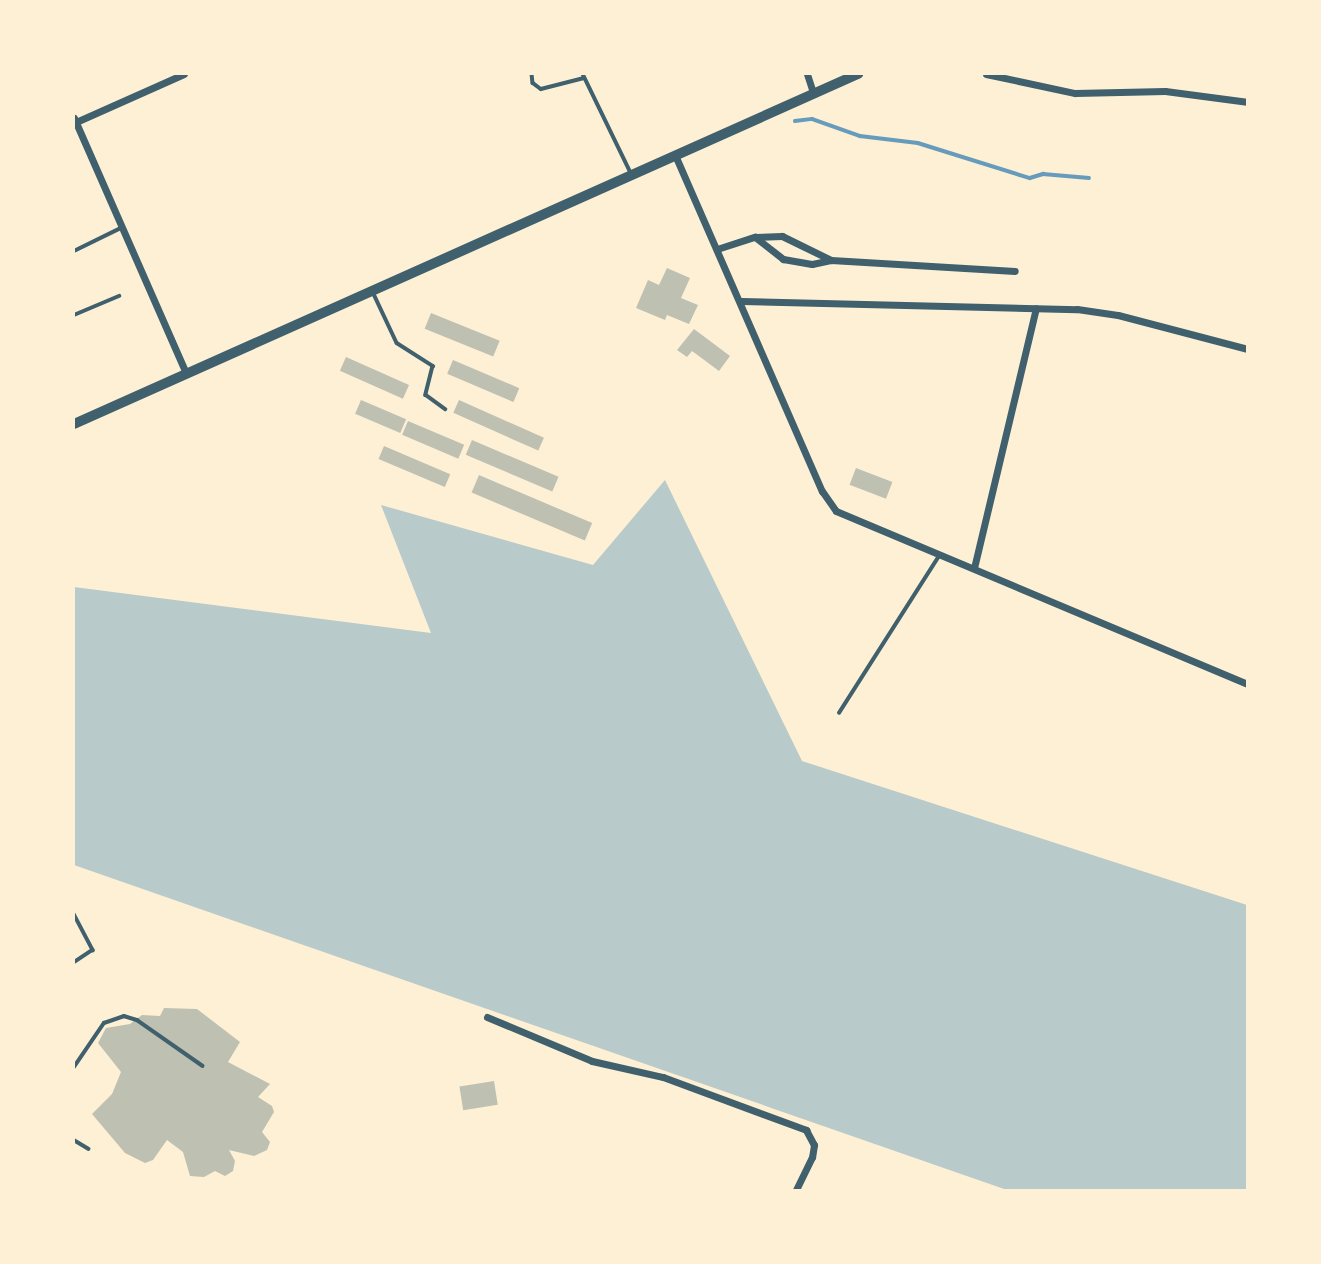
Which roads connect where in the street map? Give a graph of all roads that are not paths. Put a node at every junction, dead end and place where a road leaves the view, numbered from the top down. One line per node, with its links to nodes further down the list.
1 (184, 74): 9 (street)
2 (532, 74): 6 (lane)
3 (807, 74): 7 (street)
4 (858, 74): 7 (street)
5 (986, 74): 8 (street)
6 (584, 75): 11 (lane)
7 (813, 93): 10 (street)
8 (1248, 102)
9 (75, 120): 12 (street)
10 (676, 155): 11 (street); 14 (street)
11 (632, 175): 18 (street)
12 (121, 228): 15 (lane); 24 (street)
13 (755, 237): 14 (street); 16 (street); 16 (street)
14 (716, 249): 20 (street)
15 (74, 251)
16 (831, 260): 17 (street)
17 (1015, 271)
18 (372, 290): 24 (street); 25 (lane)
19 (119, 296): 22 (lane)
20 (742, 301): 21 (street); 27 (street)
21 (1036, 308): 23 (street); 28 (street)
22 (74, 315)
23 (1248, 349)
24 (186, 373): 26 (street)
25 (445, 409)
26 (74, 424)
27 (940, 554): 28 (street); 30 (lane)
28 (974, 568): 29 (street)
29 (1248, 684)
30 (839, 713)
31 (74, 914): 32 (lane)
32 (74, 962)
33 (487, 1017): 38 (street)
34 (203, 1066): 35 (lane)
35 (74, 1067)
36 (74, 1140): 37 (lane)
37 (89, 1149)
38 (796, 1191)

